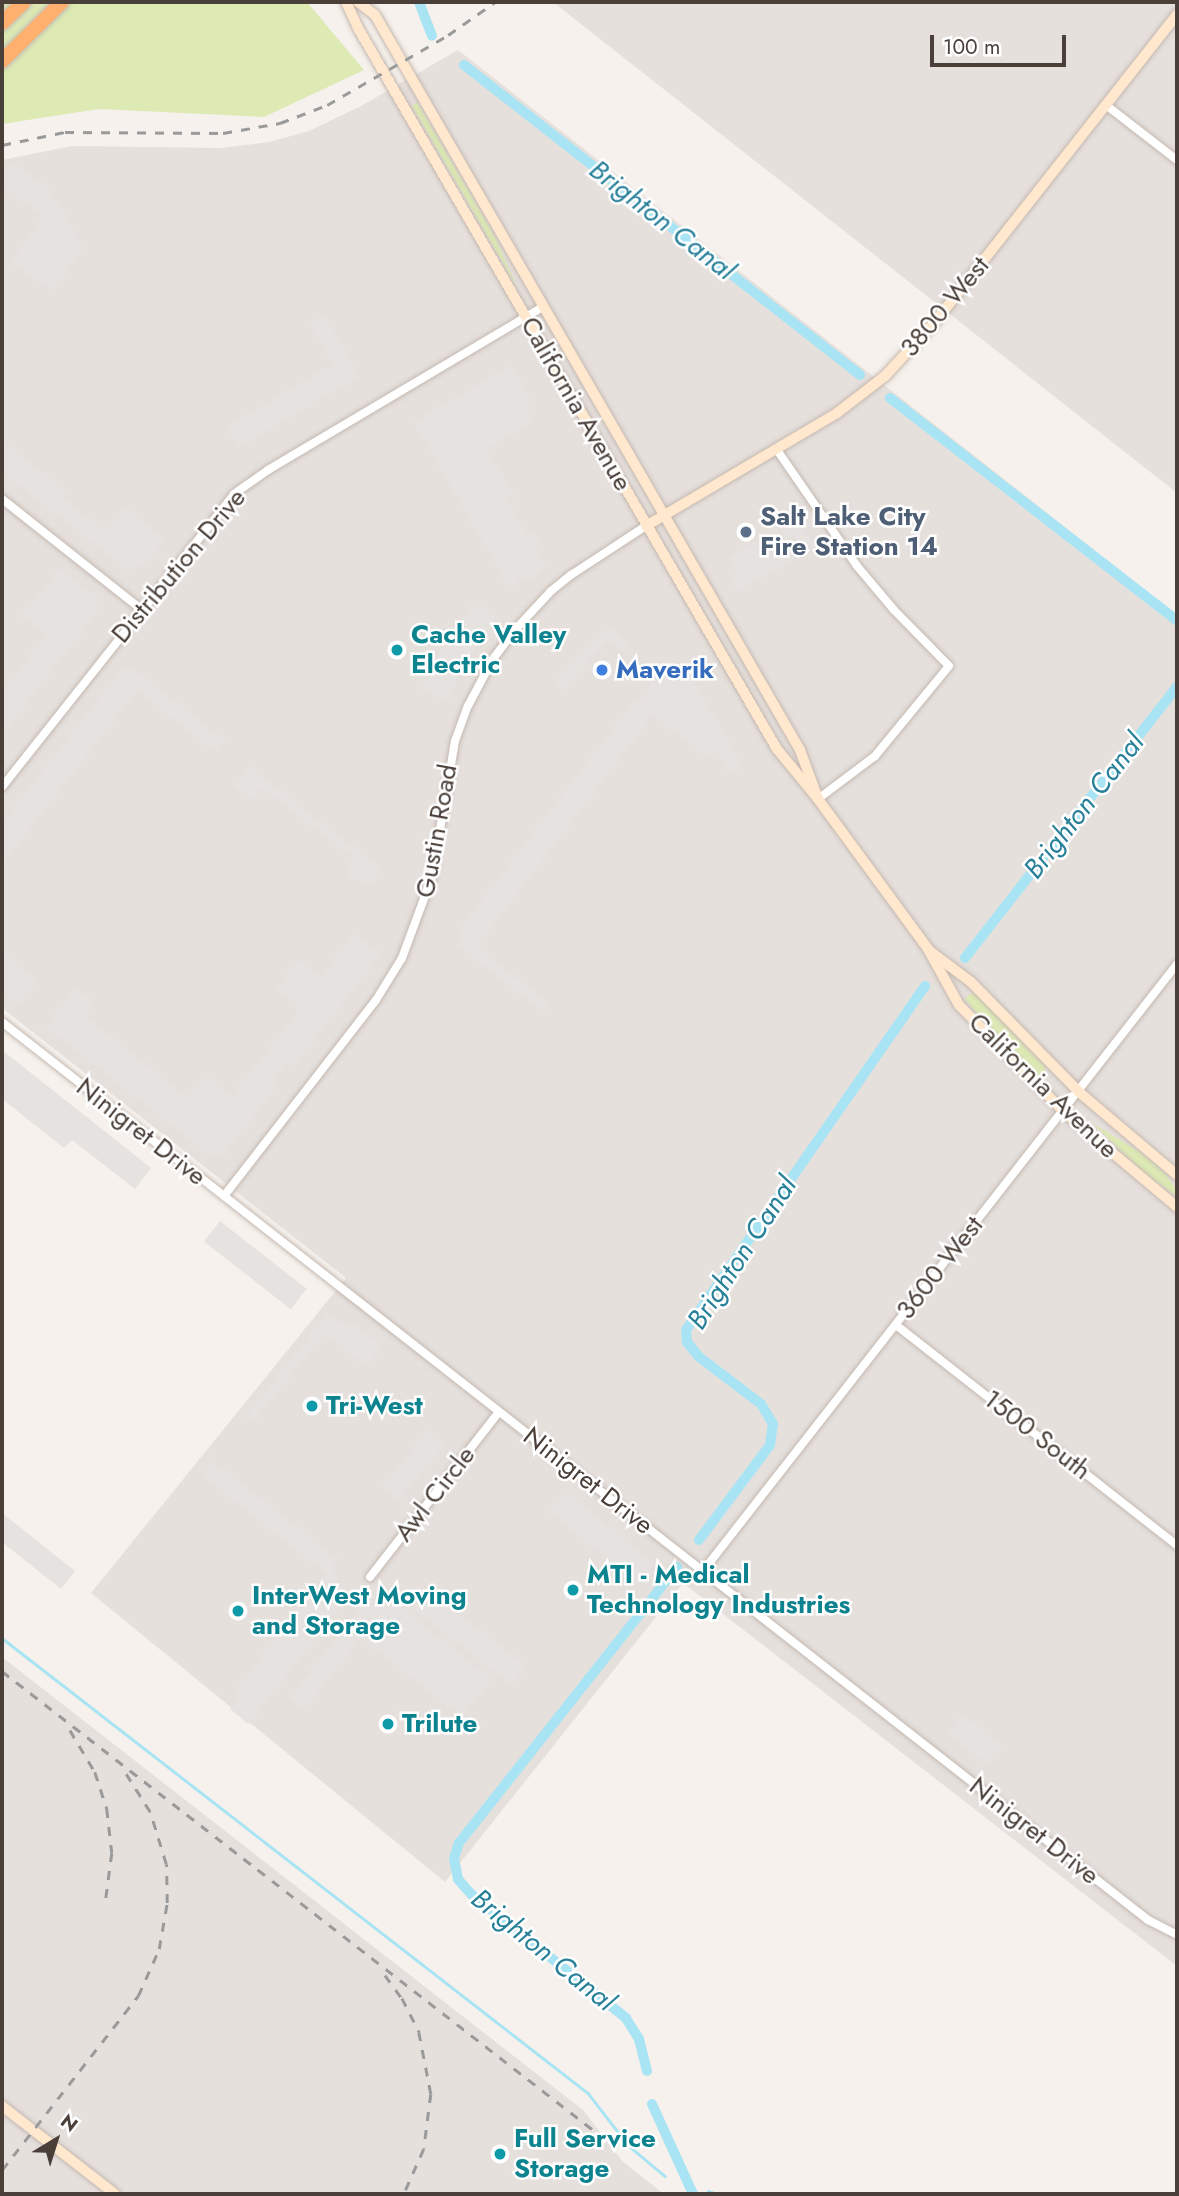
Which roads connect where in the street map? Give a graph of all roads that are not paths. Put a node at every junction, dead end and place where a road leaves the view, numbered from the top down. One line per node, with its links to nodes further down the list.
1 (24, 2): 6 (highway)
2 (62, 2): 7 (highway)
3 (346, 2): 11 (main road, California Avenue)
4 (358, 2): 10 (main road, California Avenue)
5 (1177, 15): 8 (main road, 3800 West)
6 (2, 23)
7 (2, 61)
8 (1106, 105): 9 (street); 12 (main road, 3800 West)
9 (1177, 160)
10 (543, 307): 11 (street, Distribution Drive); 14 (main road, California Avenue)
11 (526, 317): 15 (main road, California Avenue); 16 (street, Distribution Drive)
12 (777, 450): 14 (main road, 3800 West); 18 (street)
13 (2, 499): 16 (street)
14 (664, 516): 15 (main road, 3800 West); 18 (main road, California Avenue)
15 (646, 526): 18 (main road, California Avenue); 25 (street, Gustin Road)
16 (141, 609): 17 (street, Distribution Drive)
17 (2, 787)
18 (818, 799): 19 (main road, California Avenue)
19 (928, 949): 22 (main road, California Avenue); 23 (main road, California Avenue)
20 (1177, 964): 22 (street, 3600 West)
21 (2, 1022): 25 (street, Ninigret Drive)
22 (1079, 1092): 23 (street, 3600 West); 24 (main road, California Avenue)
23 (1063, 1111): 26 (main road, California Avenue); 27 (street, 3600 West)
24 (1177, 1175)
25 (224, 1196): 28 (street, Ninigret Drive)
26 (1177, 1207)
27 (896, 1325): 29 (street, 1500 South); 30 (street, 3600 West)
28 (499, 1412): 30 (street, Ninigret Drive); 31 (street, Awl Circle)
29 (1177, 1545)
30 (703, 1571): 32 (street, Ninigret Drive)
31 (370, 1577)
32 (1177, 1935)
33 (2, 2106): 34 (main road)
34 (115, 2194)

